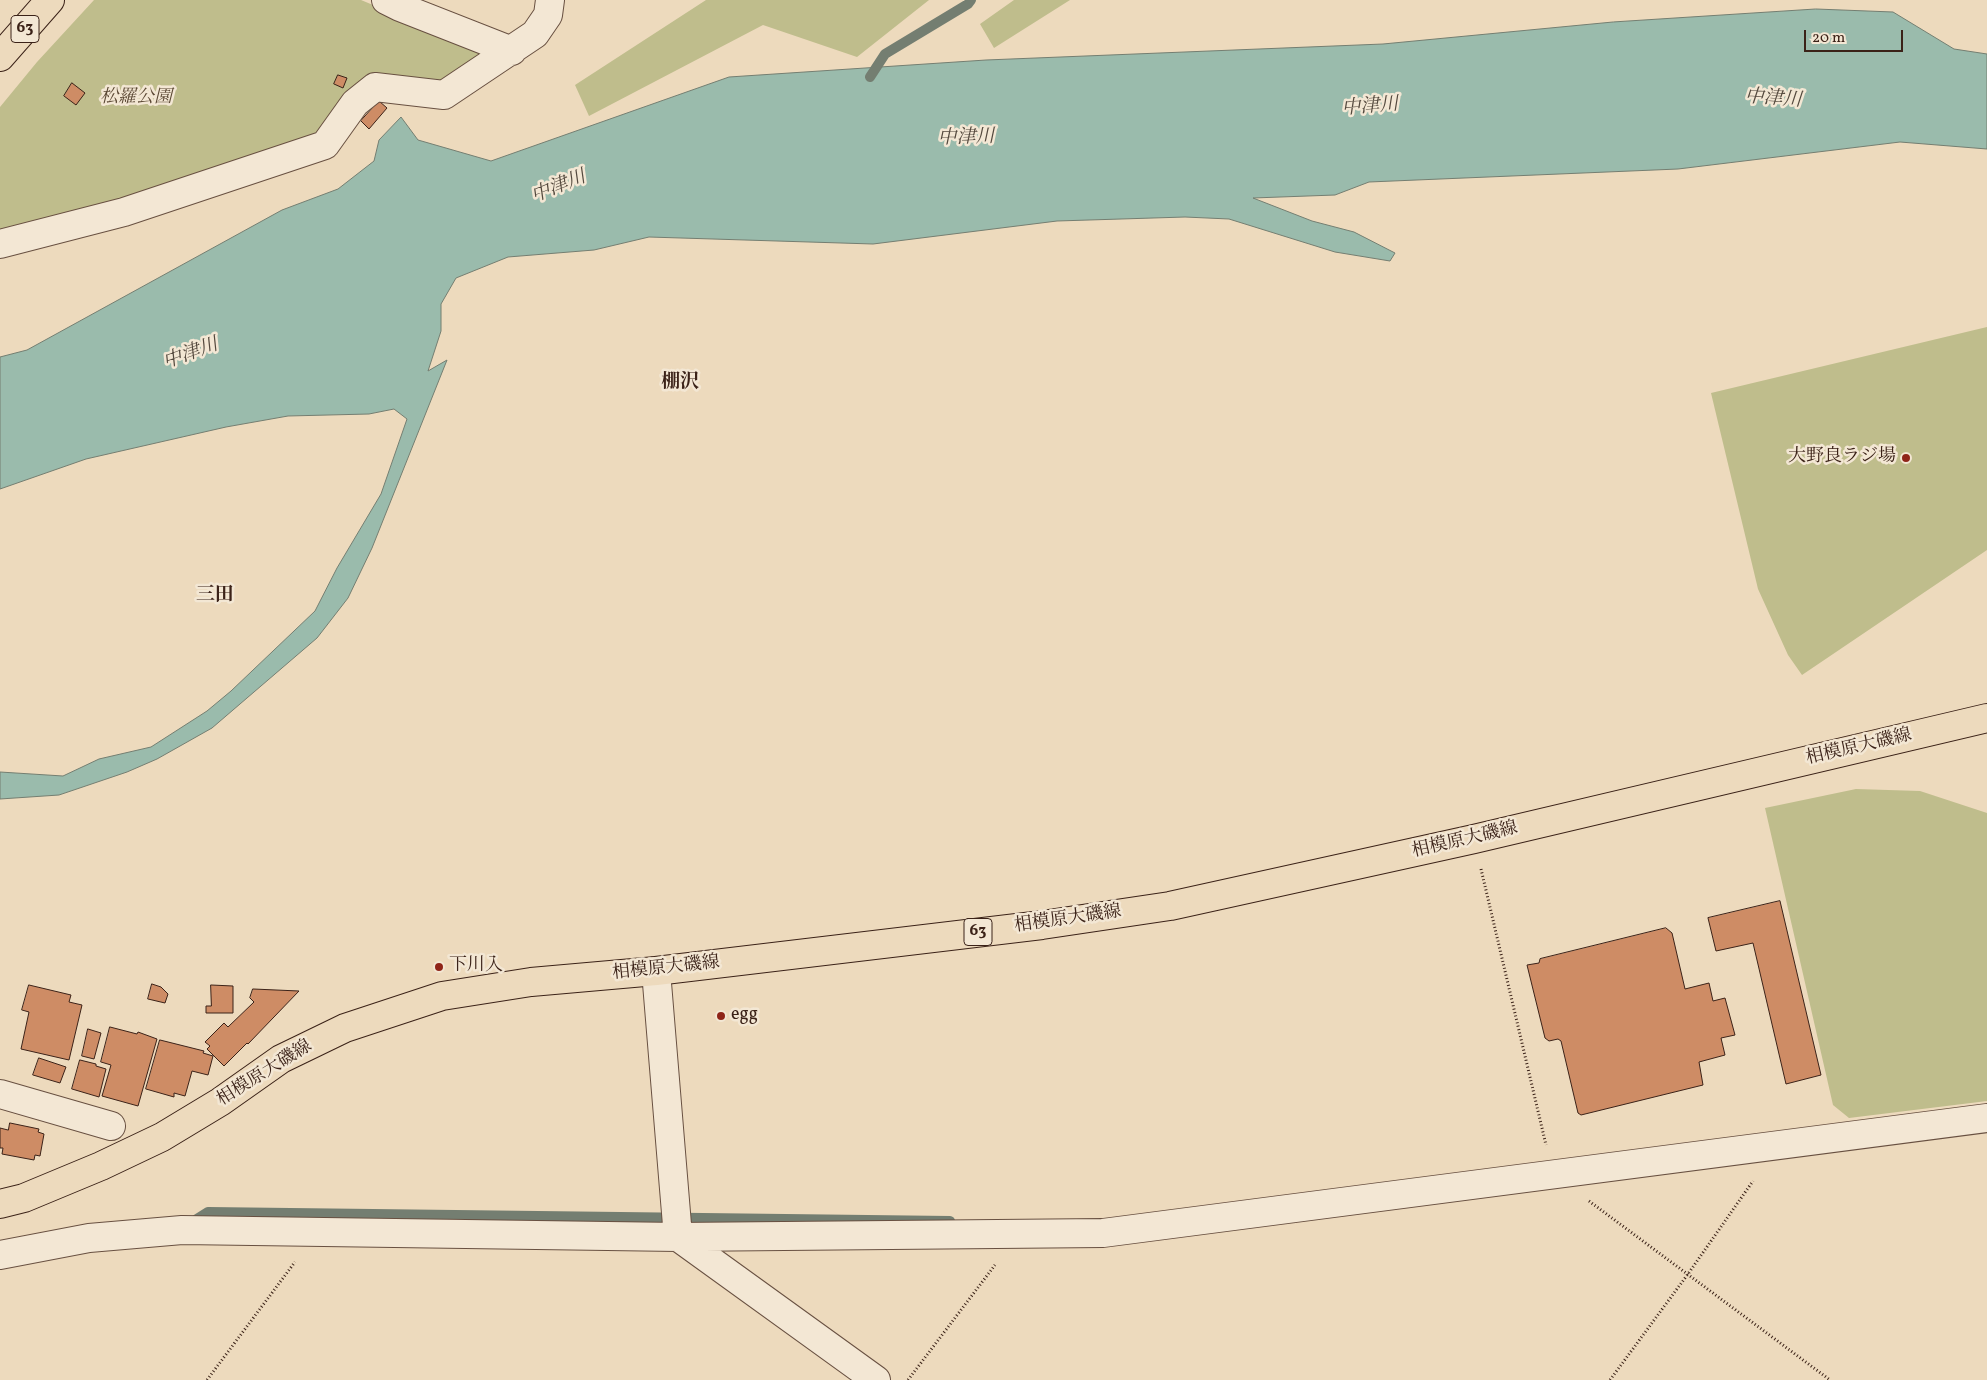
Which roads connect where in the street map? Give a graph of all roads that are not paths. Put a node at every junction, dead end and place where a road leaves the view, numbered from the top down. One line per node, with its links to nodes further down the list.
1 (50, 0): 5 (main road, 63)
2 (386, 0): 4 (street)
3 (550, 0): 4 (street)
4 (512, 51): 6 (street)
5 (0, 57)
6 (0, 244)
7 (1987, 718): 8 (main road, 相模原大磯線 / 63)
8 (656, 971): 12 (main road, 相模原大磯線 / 63); 13 (street)
9 (0, 1094): 11 (street)
10 (1987, 1118): 13 (street)
11 (111, 1126)
12 (0, 1204)
13 (678, 1234): 14 (street); 15 (street)
14 (0, 1255)
15 (876, 1380)

